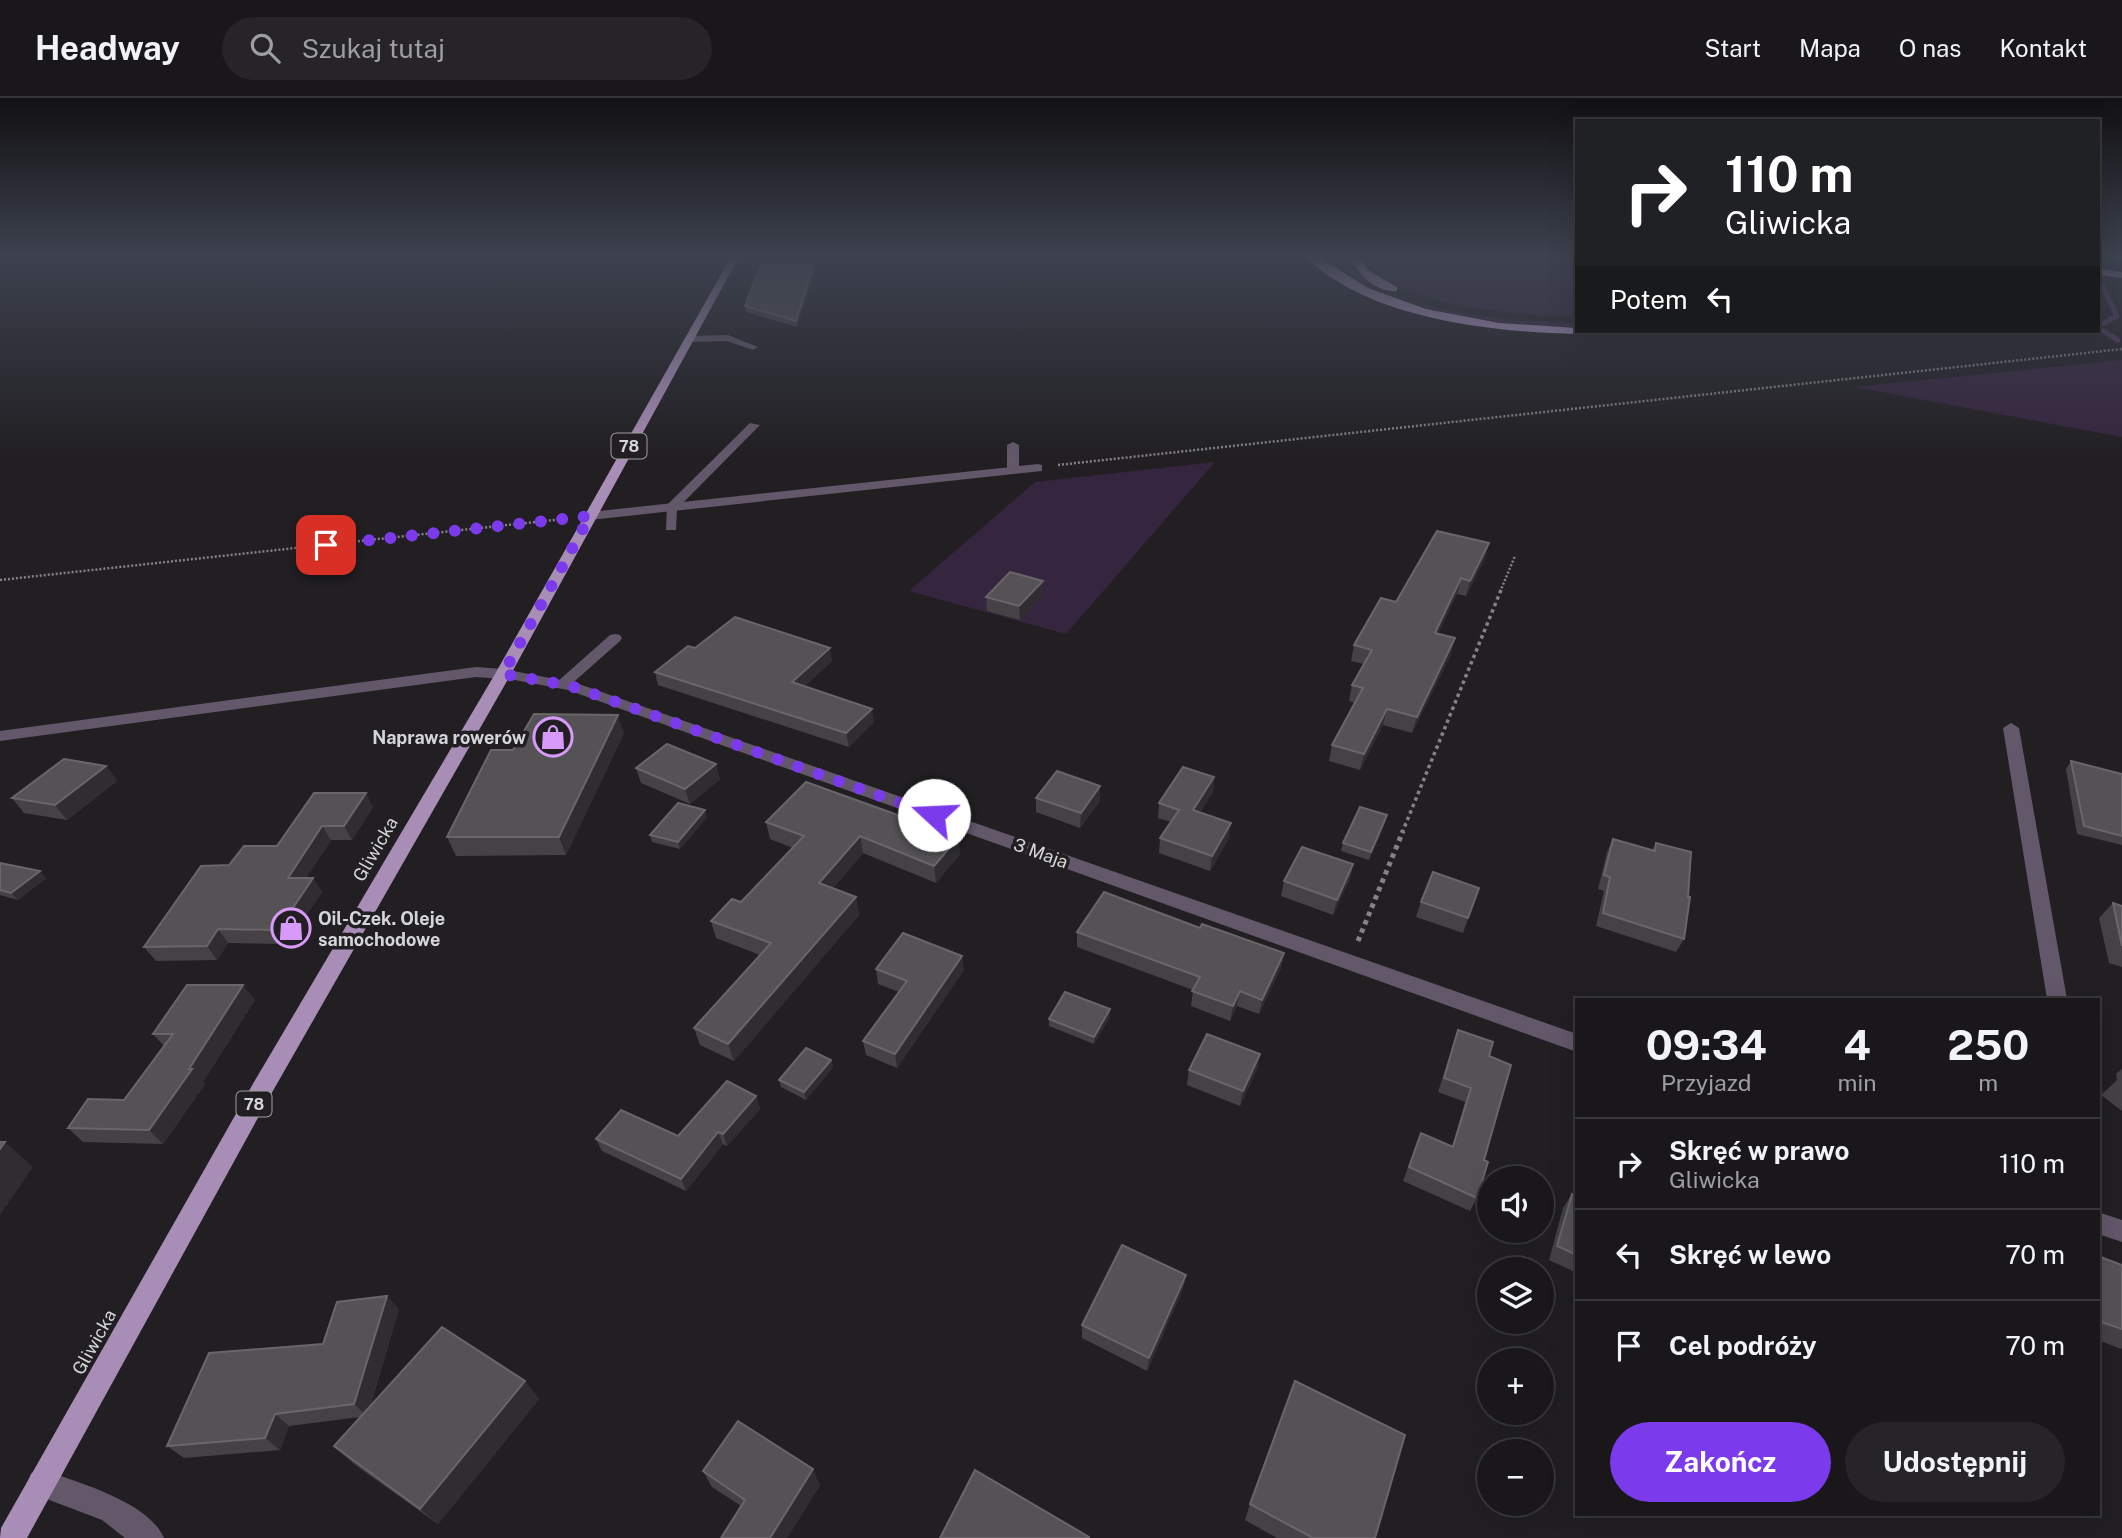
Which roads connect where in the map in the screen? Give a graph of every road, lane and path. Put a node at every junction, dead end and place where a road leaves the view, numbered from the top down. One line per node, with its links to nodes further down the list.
1 (699, 322): 4 (main road, Gliwicka / 78)
2 (1475, 322): 3 (highway)
3 (1575, 331)
4 (690, 339): 5 (street); 12 (main road, Gliwicka / 78)
5 (753, 347)
6 (2122, 349): 9 (path)
7 (754, 425): 11 (street)
8 (1013, 445): 10 (street)
9 (1038, 468): 10 (street)
10 (1013, 470): 11 (street)
11 (671, 508): 12 (street); 13 (street)
12 (590, 516): 15 (path); 17 (main road, Gliwicka / 78)
13 (671, 527)
14 (1515, 556): 21 (path)
15 (0, 580)
16 (615, 638): 18 (street)
17 (503, 674): 18 (street, 3 Maja); 20 (street, 3 Maja); 26 (main road, Gliwicka / 78)
18 (562, 685): 21 (street, 3 Maja)
19 (2011, 728): 22 (street)
20 (0, 736)
21 (1349, 962): 23 (street, 3 Maja)
22 (2057, 998)
23 (1575, 1042)
24 (2100, 1224): 25 (street)
25 (2122, 1231)
26 (41, 1483): 27 (main road, Gliwicka / 78); 28 (street)
27 (11, 1538)
28 (149, 1538)

